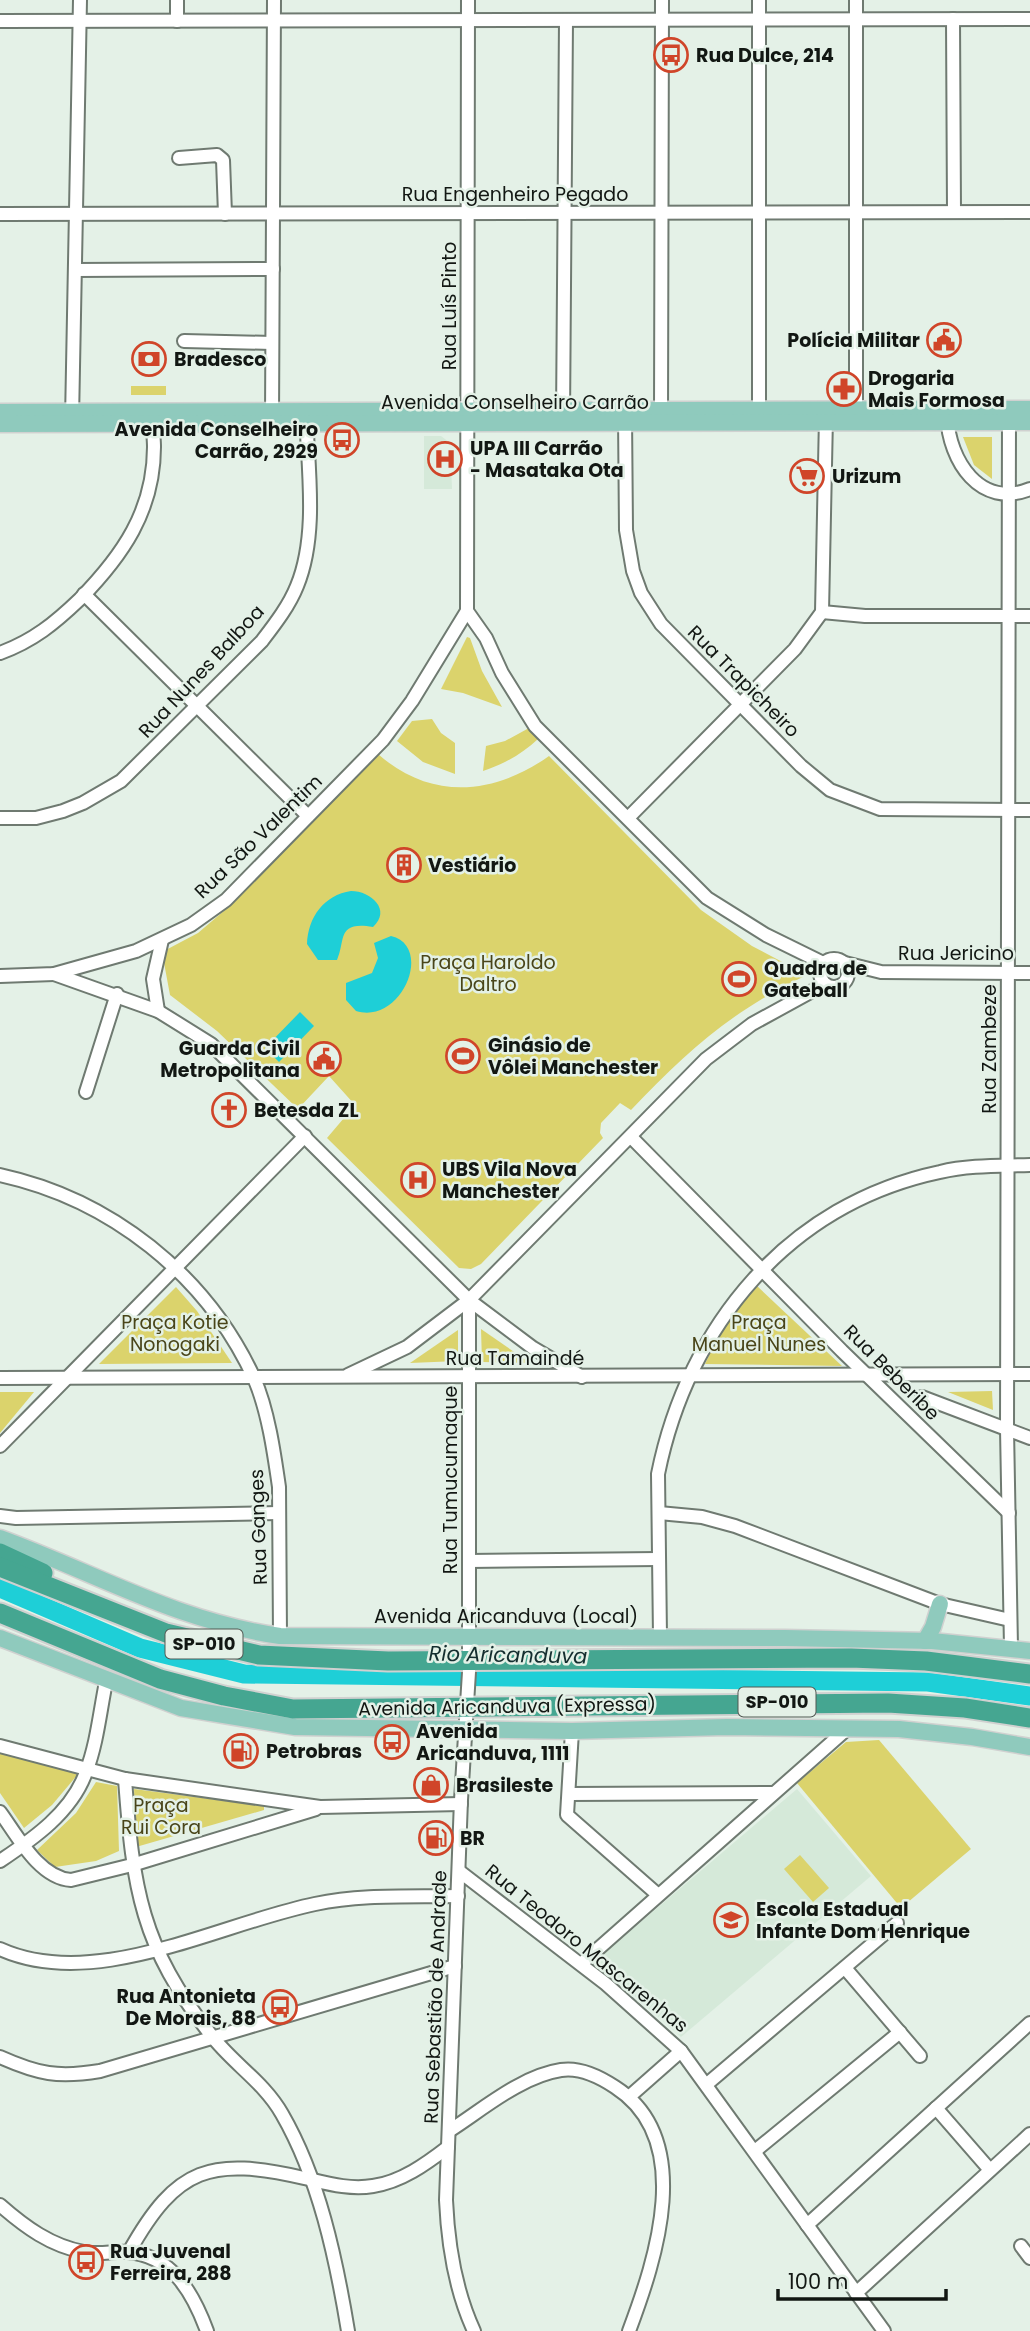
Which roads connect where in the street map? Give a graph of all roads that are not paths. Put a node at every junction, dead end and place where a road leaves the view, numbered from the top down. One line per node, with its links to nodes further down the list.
1 (80, 0): 18 (street)
2 (177, 0): 17 (street)
3 (274, 0): 12 (street)
4 (468, 0): 8 (street, Rua Luís Pinto)
5 (662, 0): 14 (street)
6 (759, 0): 15 (street)
7 (856, 0): 9 (street)
8 (468, 19): 12 (street); 13 (street); 28 (street, Rua Luís Pinto)
9 (856, 19): 10 (street); 15 (street); 20 (street)
10 (953, 19): 11 (street); 21 (street)
11 (1030, 19)
12 (274, 20): 17 (street); 27 (street)
13 (566, 20): 14 (street); 29 (street)
14 (662, 20): 15 (street); 30 (street)
15 (759, 20): 23 (street)
16 (0, 21): 18 (street)
17 (177, 21): 18 (street)
18 (80, 22): 25 (street)
19 (179, 158): 26 (street)
20 (855, 212): 21 (street, Rua Engenheiro Pegado); 23 (street, Rua Engenheiro Pegado); 42 (street)
21 (954, 212): 22 (street, Rua Engenheiro Pegado)
22 (1030, 212)
23 (759, 213): 30 (street, Rua Engenheiro Pegado); 40 (street)
24 (0, 214): 25 (street, Rua Engenheiro Pegado)
25 (75, 214): 26 (street, Rua Engenheiro Pegado); 32 (street)
26 (225, 214): 27 (street, Rua Engenheiro Pegado)
27 (273, 214): 28 (street, Rua Engenheiro Pegado); 31 (street)
28 (468, 214): 29 (street, Rua Engenheiro Pegado); 48 (street, Rua Luís Pinto)
29 (565, 214): 30 (street, Rua Engenheiro Pegado); 37 (street)
30 (661, 214): 39 (street)
31 (273, 269): 32 (street); 34 (street)
32 (75, 270): 49 (street)
33 (184, 341): 34 (street)
34 (272, 343): 46 (street)
35 (1030, 409): 44 (main road, Avenida Conselheiro Carrão)
36 (0, 412): 49 (main road, Avenida Conselheiro Carrão)
37 (563, 416): 38 (main road, Avenida Conselheiro Carrão); 48 (main road, Avenida Conselheiro Carrão)
38 (625, 416): 39 (main road, Avenida Conselheiro Carrão); 60 (street, Rua Trapicheiro)
39 (661, 416): 40 (main road, Avenida Conselheiro Carrão)
40 (760, 416): 41 (main road, Avenida Conselheiro Carrão)
41 (826, 416): 42 (main road, Avenida Conselheiro Carrão); 56 (street)
42 (856, 416): 43 (main road, Avenida Conselheiro Carrão)
43 (947, 416): 44 (main road, Avenida Conselheiro Carrão); 53 (street)
44 (1009, 416): 50 (main road, Avenida Conselheiro Carrão); 53 (street, Rua Zambeze)
45 (153, 417): 46 (main road, Avenida Conselheiro Carrão); 49 (main road, Avenida Conselheiro Carrão); 54 (street)
46 (272, 417): 47 (main road, Avenida Conselheiro Carrão)
47 (306, 417): 48 (main road, Avenida Conselheiro Carrão); 61 (street, Rua Nunes Balboa)
48 (468, 417): 55 (street, Rua Luís Pinto)
49 (72, 418): 51 (main road, Avenida Conselheiro Carrão)
50 (1030, 422)
51 (0, 424)
52 (1030, 489): 53 (street)
53 (1008, 493): 57 (street, Rua Zambeze)
54 (84, 594): 59 (street); 61 (street)
55 (467, 611): 64 (street, Rua São Valentim); 66 (street)
56 (822, 612): 57 (street); 60 (street)
57 (1009, 615): 58 (street); 62 (street, Rua Zambeze)
58 (1030, 615)
59 (0, 653)
60 (738, 704): 62 (street, Rua Trapicheiro); 66 (street)
61 (196, 705): 64 (street); 65 (street, Rua Nunes Balboa)
62 (1009, 809): 63 (street, Rua Trapicheiro); 72 (street, Rua Zambeze)
63 (1030, 810)
64 (308, 816): 67 (street, Rua São Valentim)
65 (0, 818)
66 (628, 818): 68 (street)
67 (162, 940): 70 (street, Rua São Valentim); 80 (street)
68 (823, 963): 69 (street); 77 (street)
69 (845, 963): 71 (street, Rua Jericino); 76 (street)
70 (94, 964): 74 (street, Rua São Valentim); 78 (street)
71 (881, 972): 72 (street, Rua Jericino); 76 (street, Rua Jericino)
72 (1008, 973): 73 (street, Rua Jericino); 85 (street, Rua Zambeze)
73 (1030, 973)
74 (54, 974): 75 (street, Rua São Valentim); 78 (street)
75 (0, 976)
76 (846, 981): 77 (street)
77 (825, 984): 83 (street)
78 (100, 989): 79 (street)
79 (117, 994): 80 (street); 81 (street)
80 (158, 1011): 82 (street)
81 (86, 1093)
82 (304, 1136): 88 (street); 89 (street)
83 (631, 1137): 87 (street, Rua Beberibe); 89 (street)
84 (1030, 1165): 85 (street)
85 (1009, 1166): 87 (street); 91 (street, Rua Zambeze)
86 (0, 1175): 88 (street, Rua Ganges)
87 (762, 1269): 90 (street, Rua Beberibe); 93 (street)
88 (177, 1270): 94 (street); 98 (street, Rua Ganges)
89 (469, 1300): 95 (street, Rua Tumucumaque); 96 (street); 99 (street)
90 (865, 1373): 91 (street, Rua Tamaindé); 93 (street, Rua Tamaindé); 106 (street, Rua Beberibe)
91 (1009, 1374): 92 (street, Rua Tamaindé); 101 (street, Rua Zambeze)
92 (1030, 1374)
93 (691, 1376): 96 (street, Rua Tamaindé); 105 (street)
94 (68, 1377): 97 (street, Rua Tamaindé); 98 (street, Rua Tamaindé); 103 (street)
95 (469, 1377): 96 (street, Rua Tamaindé); 99 (street, Rua Tamaindé); 111 (street, Rua Tumucumaque)
96 (582, 1377)
97 (0, 1378)
98 (254, 1378): 99 (street, Rua Tamaindé); 104 (street, Rua Ganges)
99 (343, 1378)
100 (922, 1397): 101 (street)
101 (1007, 1429): 102 (street); 106 (street, Rua Zambeze)
102 (1030, 1438)
103 (0, 1446)
104 (279, 1513): 107 (street); 119 (street, Rua Ganges)
105 (659, 1513): 110 (street); 113 (street)
106 (1009, 1513): 115 (street, Rua Zambeze)
107 (0, 1516)
108 (0, 1538): 119 (main road, Avenida Aricanduva (Local))
109 (0, 1553): 117 (highway)
110 (659, 1559): 111 (street); 120 (street)
111 (469, 1562): 121 (street, Rua Tumucumaque)
112 (0, 1567): 117 (highway, SP-010)
113 (940, 1604): 115 (street); 123 (main road)
114 (0, 1613): 118 (highway, Avenida Aricanduva (Expressa) / SP-010)
115 (1010, 1620): 124 (street, Rua Zambeze)
116 (0, 1621): 118 (highway)
117 (147, 1626): 126 (highway, SP-010)
118 (38, 1630): 131 (highway, Avenida Aricanduva (Expressa) / SP-010)
119 (280, 1636): 121 (main road, Avenida Aricanduva (Local))
120 (660, 1636): 121 (main road, Avenida Aricanduva (Local)); 123 (main road, Avenida Aricanduva (Local))
121 (470, 1637): 126 (street, Rua Tumucumaque)
122 (0, 1638): 130 (main road)
123 (925, 1641): 124 (main road, Avenida Aricanduva (Local))
124 (1011, 1647): 125 (main road, Avenida Aricanduva (Local))
125 (1030, 1651)
126 (469, 1666): 127 (highway, SP-010); 131 (street, Rua Sebastião de Andrade)
127 (1004, 1668): 128 (highway); 129 (highway, SP-010)
128 (1030, 1668)
129 (1030, 1674)
130 (106, 1682): 135 (main road); 140 (street)
131 (468, 1703): 132 (highway, Avenida Aricanduva (Expressa) / SP-010); 135 (street, Rua Sebastião de Andrade)
132 (888, 1703): 133 (highway, Avenida Aricanduva (Expressa) / SP-010); 137 (highway)
133 (1030, 1718)
134 (848, 1728): 136 (main road); 139 (main road); 142 (street)
135 (467, 1730): 136 (main road); 144 (street, Rua Sebastião de Andrade)
136 (572, 1731): 143 (street)
137 (1030, 1731)
138 (0, 1746): 140 (street)
139 (1030, 1747)
140 (87, 1771): 141 (street); 147 (street)
141 (125, 1779): 145 (street); 149 (street)
142 (773, 1793): 143 (street); 151 (street)
143 (569, 1794): 151 (street)
144 (461, 1804): 145 (street); 150 (street, Rua Sebastião de Andrade)
145 (320, 1807): 149 (street)
146 (0, 1812): 147 (street)
147 (24, 1845): 148 (street); 149 (street)
148 (0, 1861)
149 (132, 1865): 154 (street)
150 (459, 1871): 152 (street, Rua Sebastião de Andrade); 156 (street, Rua Teodoro Mascarenhas)
151 (657, 1894): 156 (street)
152 (458, 1896): 154 (street); 157 (street, Rua Sebastião de Andrade)
153 (897, 1923): 158 (street)
154 (156, 1948): 155 (street); 161 (street)
155 (0, 1949)
156 (581, 1964): 162 (street, Rua Teodoro Mascarenhas)
157 (455, 1966): 161 (street); 168 (street, Rua Sebastião de Andrade)
158 (845, 1968): 160 (street); 165 (street)
159 (1030, 2023): 167 (street)
160 (900, 2032): 163 (street); 171 (street)
161 (213, 2038): 164 (street); 173 (street)
162 (681, 2050): 165 (street, Rua Teodoro Mascarenhas); 166 (street)
163 (920, 2056)
164 (0, 2057)
165 (707, 2084): 171 (street, Rua Teodoro Mascarenhas)
166 (630, 2096): 168 (street); 184 (street)
167 (936, 2108): 172 (street); 176 (street)
168 (449, 2131): 170 (street, Rua Sebastião de Andrade)
169 (1030, 2134): 172 (street)
170 (448, 2147): 173 (street); 183 (street, Rua Sebastião de Andrade)
171 (755, 2151): 176 (street, Rua Teodoro Mascarenhas)
172 (990, 2170): 180 (street)
173 (310, 2180): 178 (street); 182 (street)
174 (0, 2206): 175 (street)
175 (5, 2215): 178 (street)
176 (807, 2225): 180 (street, Rua Teodoro Mascarenhas)
177 (1021, 2246): 179 (street)
178 (129, 2252): 181 (street)
179 (1030, 2258)
180 (856, 2293): 185 (street, Rua Teodoro Mascarenhas)
181 (206, 2331)
182 (348, 2331)
183 (474, 2331)
184 (629, 2331)
185 (884, 2331)

